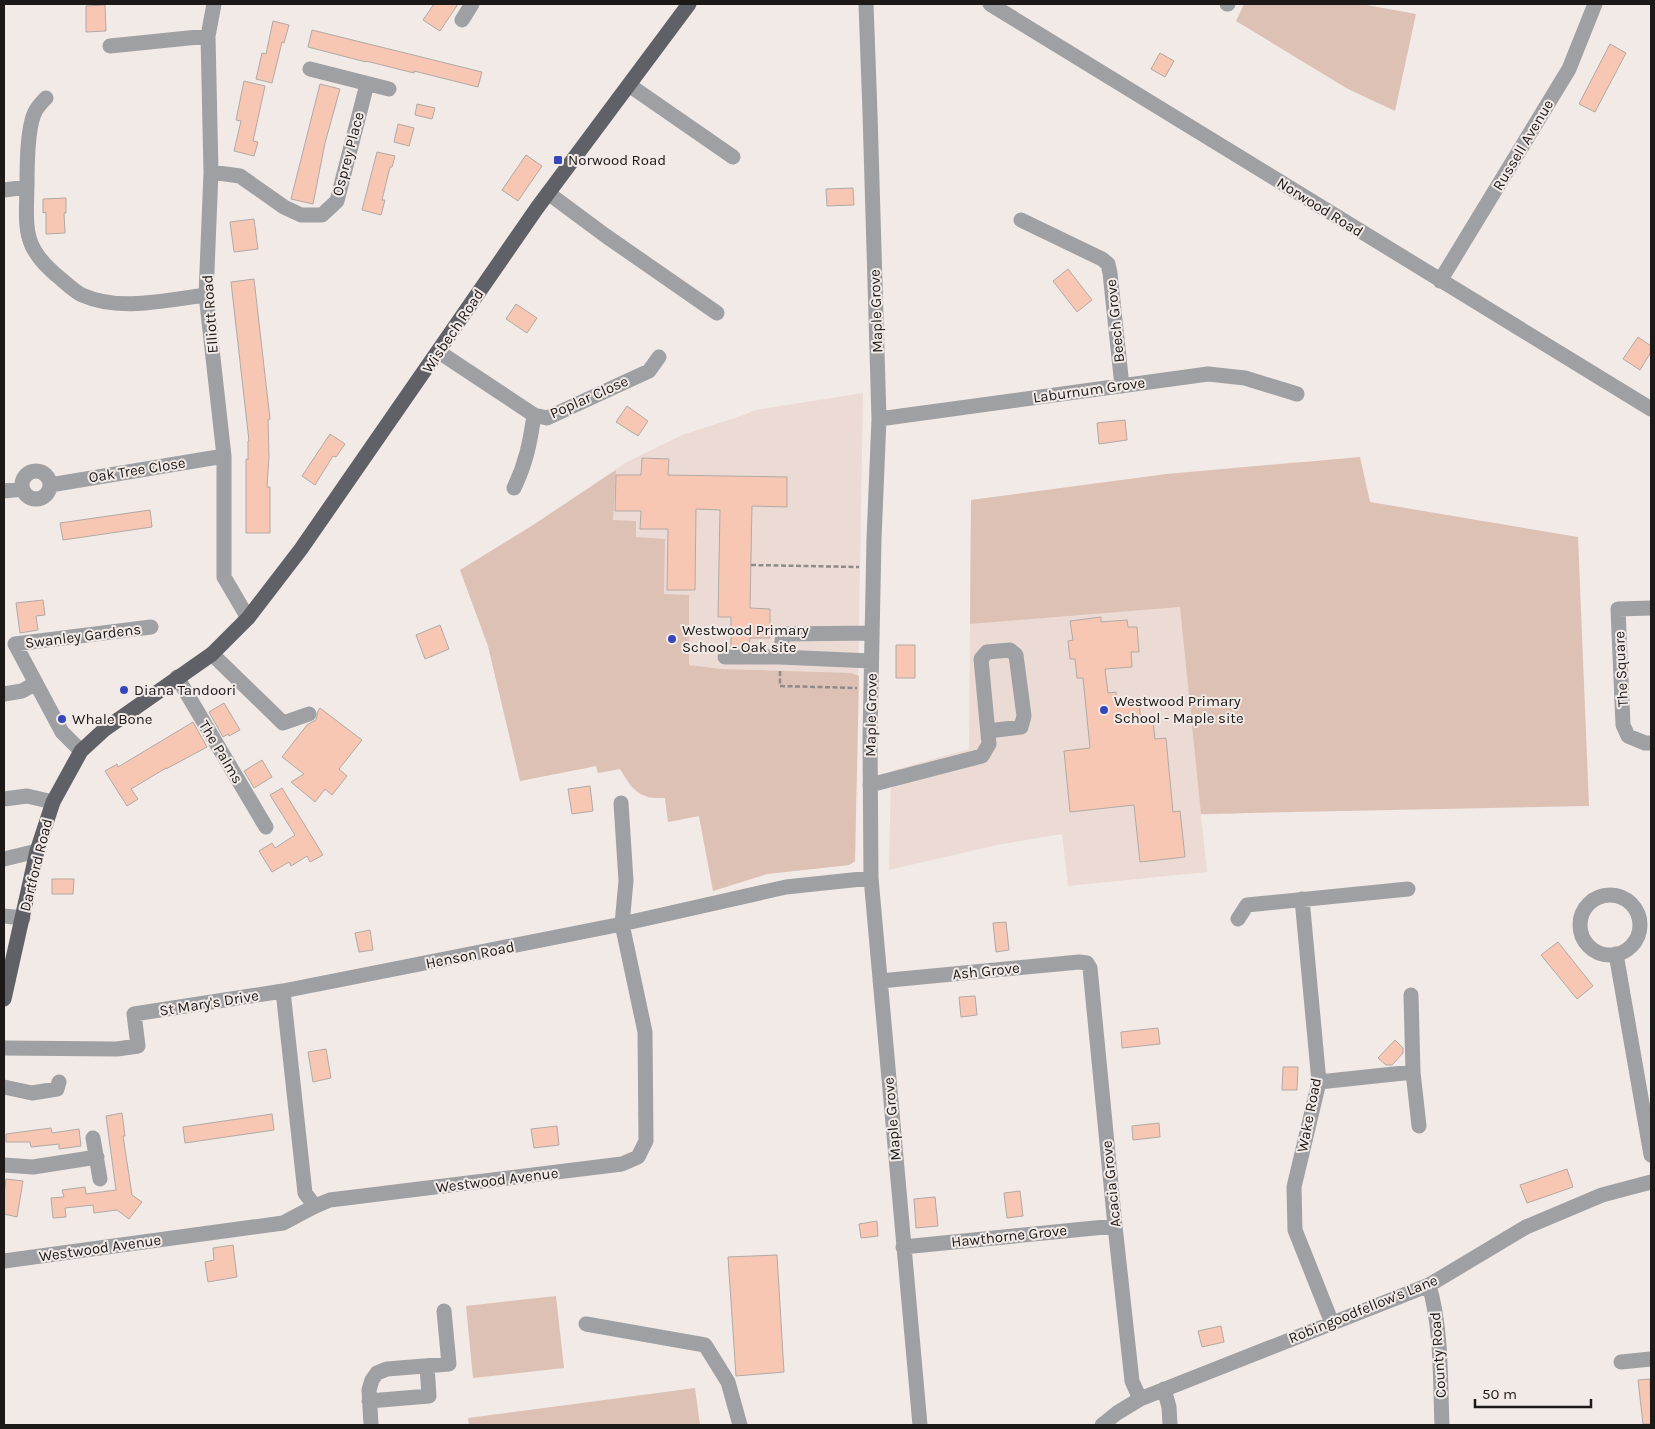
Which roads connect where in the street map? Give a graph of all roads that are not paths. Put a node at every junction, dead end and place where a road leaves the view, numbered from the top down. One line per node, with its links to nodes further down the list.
1 (210, 4): 8 (street, Elliott Road)
2 (472, 4): 7 (street)
3 (689, 4): 12 (main road, Wisbech Road)
4 (866, 4): 30 (street, Maple Grove)
5 (990, 4): 21 (street, Norwood Road)
6 (1595, 4): 21 (street, Russell Avenue)
7 (462, 20)
8 (208, 36): 9 (street); 16 (street, Elliott Road)
9 (110, 46)
10 (310, 69): 11 (street)
11 (367, 84): 13 (street); 16 (street, Osprey Place)
12 (629, 85): 15 (street); 19 (main road, Wisbech Road)
13 (389, 90)
14 (46, 98): 17 (street)
15 (733, 157)
16 (211, 172): 22 (street, Elliott Road)
17 (26, 187): 18 (street); 22 (street)
18 (4, 190)
19 (548, 193): 23 (street); 24 (main road, Wisbech Road)
20 (1021, 220): 26 (street, Beech Grove)
21 (1440, 281): 28 (street, Norwood Road)
22 (206, 295): 31 (street, Elliott Road)
23 (717, 313)
24 (439, 352): 29 (street, Poplar Close); 37 (main road, Wisbech Road)
25 (660, 357): 29 (street, Poplar Close)
26 (1122, 386): 27 (street, Laburnum Grove); 30 (street, Laburnum Grove)
27 (1297, 394)
28 (1651, 409)
29 (534, 415): 34 (street)
30 (878, 420): 39 (street, Maple Grove)
31 (224, 456): 32 (street, Oak Tree Close); 37 (street, Elliott Road)
32 (50, 485): 33 (street); 33 (street)
33 (22, 488): 35 (street)
34 (514, 488)
35 (4, 491)
36 (1651, 608): 50 (street, The Square)
37 (248, 618): 41 (main road, Wisbech Road)
38 (151, 627): 40 (street, Swanley Gardens)
39 (872, 633): 43 (street); 44 (street, Maple Grove)
40 (10, 645): 46 (street, Swanley Gardens)
41 (212, 654): 45 (main road, Dartford Road); 48 (street)
42 (725, 657): 43 (street)
43 (778, 657): 44 (street)
44 (871, 662): 52 (street, Maple Grove)
45 (177, 678): 51 (main road, Dartford Road); 56 (street, The Palms)
46 (36, 683): 47 (street); 51 (street, Swanley Gardens)
47 (4, 694)
48 (309, 714)
49 (988, 731): 49 (street); 52 (street)
50 (1651, 743)
51 (80, 752): 54 (main road, Dartford Road)
52 (870, 785): 59 (street, Maple Grove)
53 (4, 799): 54 (street)
54 (53, 802): 57 (main road, Dartford Road)
55 (621, 804): 65 (street, Westwood Avenue)
56 (266, 827)
57 (37, 852): 58 (street); 63 (main road, Dartford Road)
58 (4, 859)
59 (871, 878): 65 (street, Henson Road); 68 (street, Maple Grove)
60 (1408, 889): 61 (street)
61 (1302, 899): 64 (street); 75 (street, Wake Road)
62 (4, 916): 63 (street)
63 (23, 918): 71 (main road, Dartford Road)
64 (1238, 919)
65 (622, 924): 69 (street, Henson Road); 84 (street, Westwood Avenue)
66 (1616, 954): 79 (street)
67 (1090, 968): 68 (street, Ash Grove); 85 (street, Acacia Grove)
68 (880, 981): 86 (street, Maple Grove)
69 (283, 991): 72 (street, St Mary's Drive); 84 (street)
70 (1411, 995): 73 (street)
71 (4, 999)
72 (4, 1048)
73 (1413, 1072): 75 (street); 77 (street)
74 (59, 1082): 76 (street)
75 (1319, 1082): 90 (street, Wake Road)
76 (4, 1087)
77 (1419, 1126)
78 (93, 1138): 80 (street)
79 (1651, 1155)
80 (97, 1157): 81 (street); 82 (street)
81 (4, 1165)
82 (100, 1179)
83 (1651, 1182): 88 (street, Robingoodfellow's Lane)
84 (314, 1206): 87 (street, Westwood Avenue)
85 (1115, 1226): 86 (street, Hawthorne Grove); 96 (street, Acacia Grove)
86 (903, 1247): 100 (street, Maple Grove)
87 (4, 1261)
88 (1429, 1285): 90 (street, Robingoodfellow's Lane); 103 (street, County Road)
89 (444, 1311): 94 (street)
90 (1332, 1323): 95 (street, Robingoodfellow's Lane)
91 (586, 1324): 99 (street)
92 (1651, 1359): 93 (street)
93 (1621, 1362)
94 (427, 1366): 97 (street); 97 (street)
95 (1164, 1389): 96 (street, Robingoodfellow's Lane); 102 (street)
96 (1140, 1399): 101 (street, Robingoodfellow's Lane)
97 (369, 1401): 98 (street)
98 (371, 1425)
99 (740, 1425)
100 (920, 1425)
101 (1102, 1425)
102 (1170, 1425)
103 (1442, 1425)

